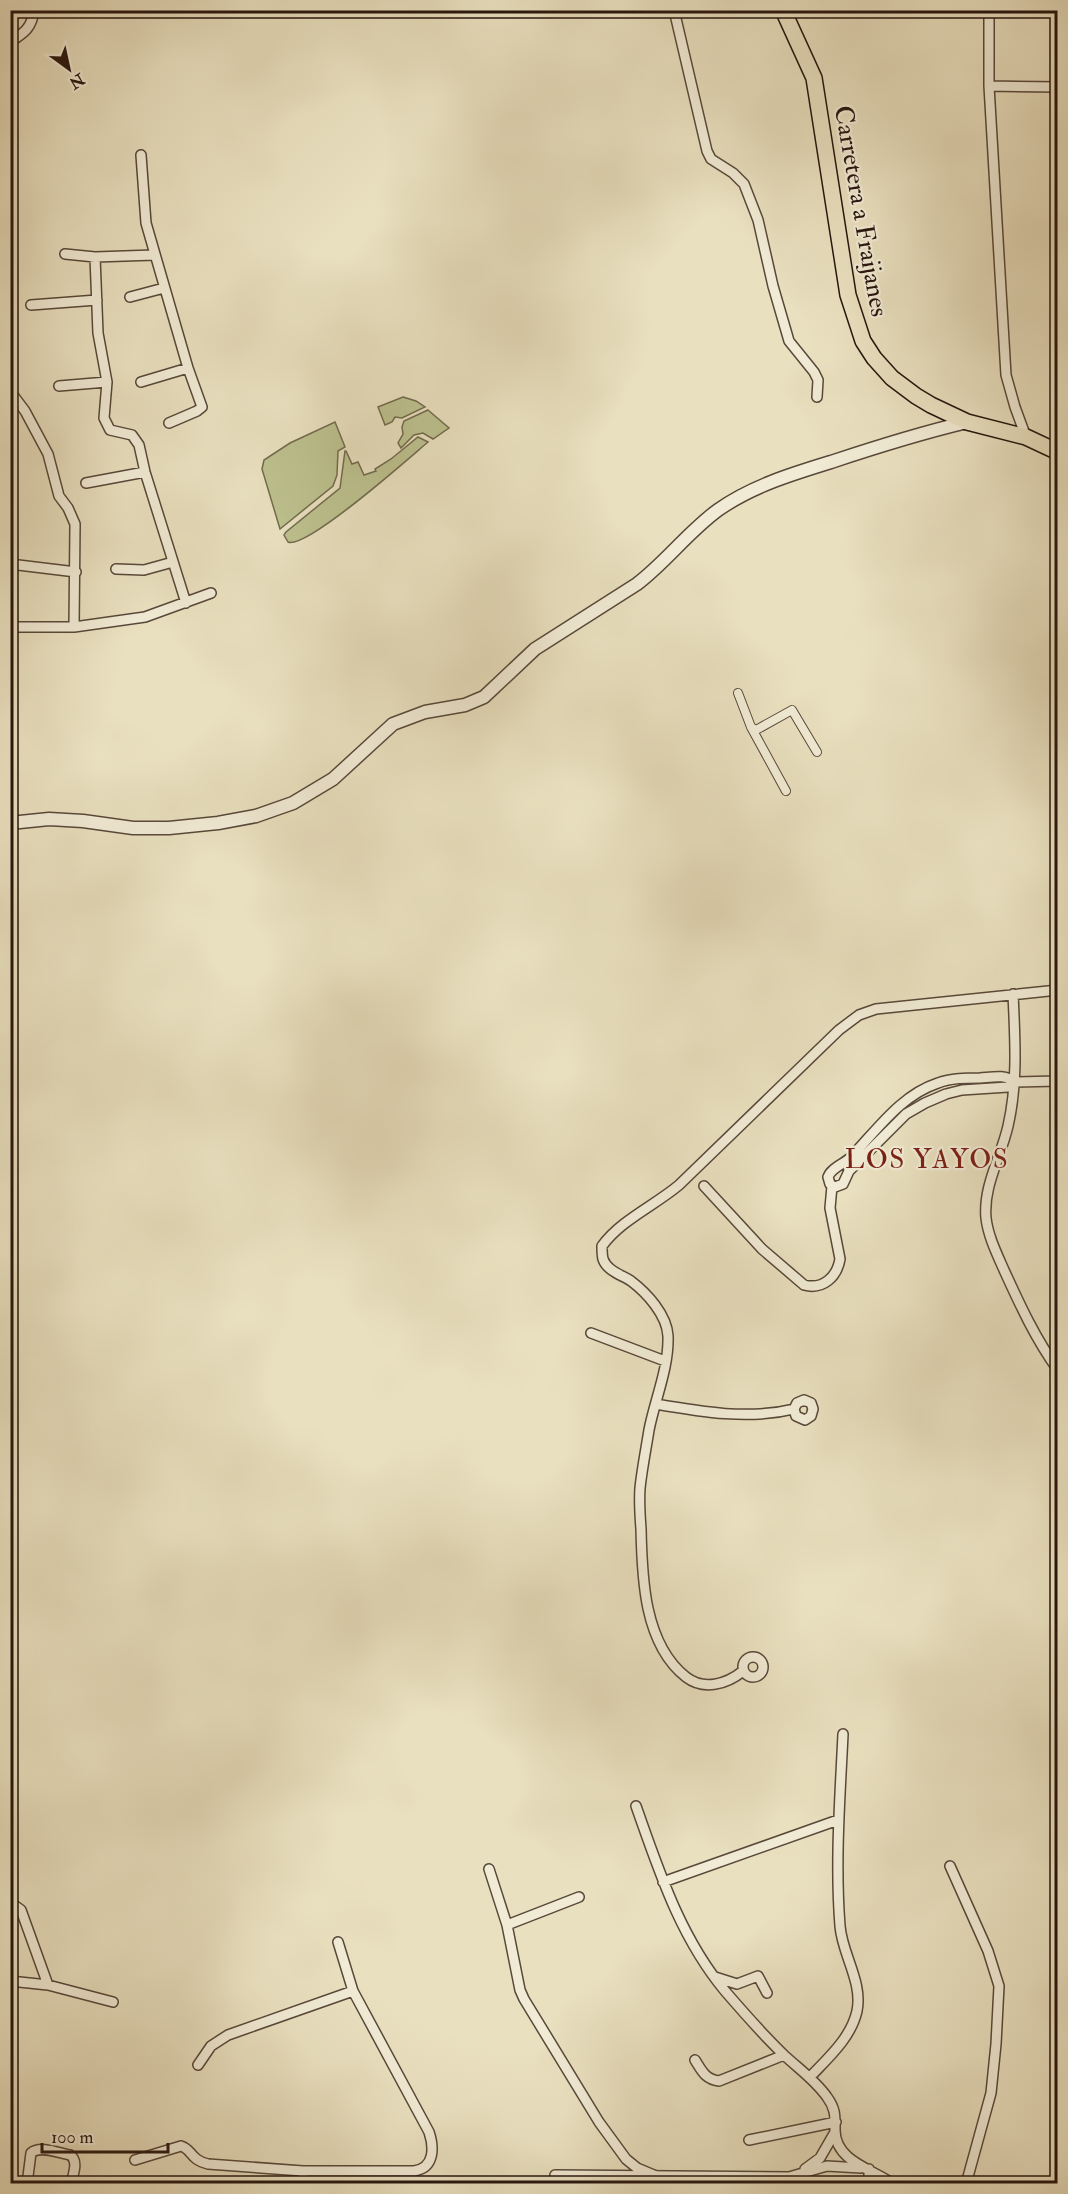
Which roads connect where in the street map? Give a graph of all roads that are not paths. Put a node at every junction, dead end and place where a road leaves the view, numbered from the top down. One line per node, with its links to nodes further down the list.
1 (34, 10): 6 (street)
2 (674, 10): 22 (street)
3 (783, 10): 23 (main road, Carretera a Fraijanes)
4 (989, 11): 5 (street); 7 (street)
5 (1048, 11)
6 (10, 42)
7 (989, 86): 8 (street); 25 (street)
8 (1058, 87)
9 (141, 155): 11 (street)
10 (65, 255): 12 (street)
11 (154, 255): 12 (street); 13 (street)
12 (95, 257): 15 (street)
13 (164, 288): 14 (street); 17 (street)
14 (130, 297)
15 (97, 300): 16 (street); 18 (street)
16 (31, 305)
17 (188, 369): 19 (street); 24 (street)
18 (107, 382): 20 (street); 27 (street)
19 (141, 382)
20 (59, 386)
21 (10, 391): 32 (street)
22 (817, 397)
23 (967, 422): 25 (main road, Carretera a Fraijanes); 41 (street)
24 (169, 423)
25 (1026, 437): 26 (main road, Carretera a Fraijanes)
26 (1058, 452)
27 (145, 472): 28 (street); 29 (street)
28 (86, 483)
29 (173, 562): 31 (street); 34 (street)
30 (10, 564): 32 (street)
31 (116, 569)
32 (76, 572): 36 (street)
33 (211, 593): 34 (street)
34 (186, 603): 36 (street)
35 (10, 627): 36 (street)
36 (74, 627)
37 (738, 693): 38 (street)
38 (751, 727): 39 (street); 40 (street)
39 (817, 752)
40 (786, 791)
41 (10, 823)
42 (1058, 990): 43 (street)
43 (1013, 994): 45 (street); 49 (street)
44 (1058, 1081): 45 (street)
45 (1015, 1082): 47 (street); 47 (street); 50 (street)
46 (704, 1186): 47 (street)
47 (832, 1186)
48 (591, 1333): 49 (street)
49 (665, 1361): 51 (street)
50 (1058, 1370)
51 (656, 1404): 52 (street); 53 (street)
52 (794, 1409)
53 (743, 1671)
54 (843, 1734): 56 (street)
55 (636, 1806): 59 (street)
56 (838, 1820): 59 (street); 73 (street)
57 (950, 1866): 89 (street)
58 (489, 1869): 62 (street)
59 (663, 1882): 64 (street)
60 (579, 1898): 62 (street)
61 (10, 1902): 66 (street)
62 (507, 1925): 82 (street)
63 (338, 1942): 67 (street)
64 (715, 1977): 68 (street); 70 (street)
65 (10, 1981): 66 (street)
66 (48, 1985): 69 (street)
67 (353, 1991): 72 (street); 79 (street)
68 (768, 1994)
69 (114, 2002)
70 (784, 2055): 71 (street); 73 (street)
71 (695, 2060)
72 (198, 2065)
73 (810, 2077): 74 (street)
74 (836, 2122): 75 (street); 76 (street)
75 (835, 2132): 78 (street); 80 (street)
76 (749, 2140)
77 (135, 2160): 79 (street)
78 (869, 2169): 80 (street); 87 (street); 88 (street)
79 (303, 2171): 86 (street)
80 (802, 2171): 83 (street)
81 (555, 2175): 82 (street)
82 (656, 2176): 83 (street)
83 (752, 2180)
84 (27, 2184): 85 (street)
85 (70, 2184)
86 (302, 2184)
87 (869, 2184)
88 (893, 2184)
89 (966, 2184)

